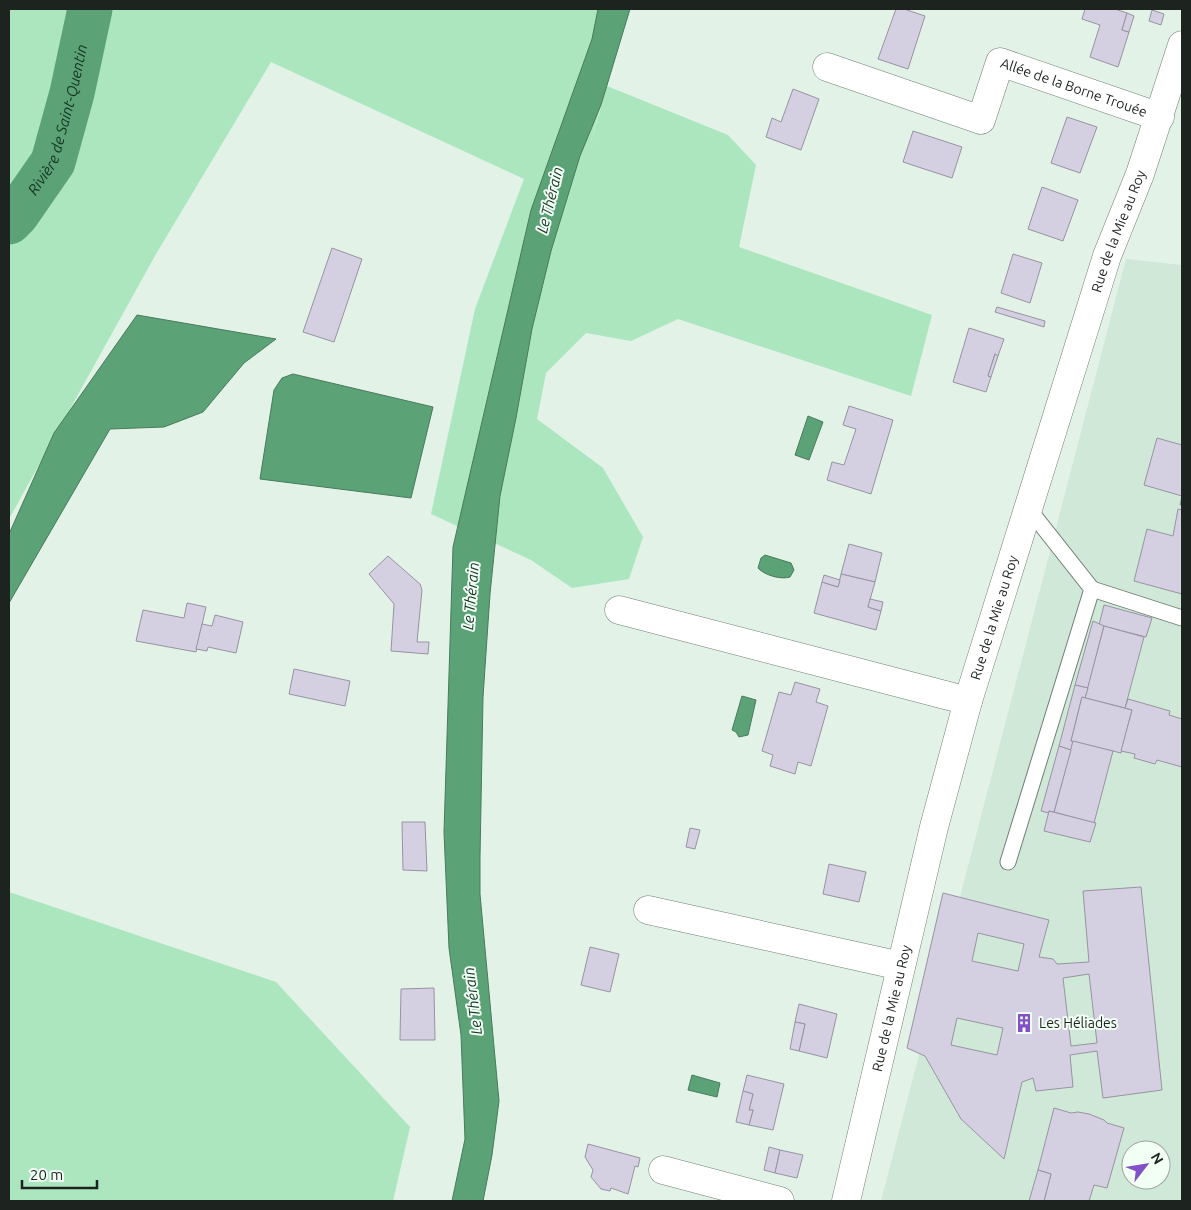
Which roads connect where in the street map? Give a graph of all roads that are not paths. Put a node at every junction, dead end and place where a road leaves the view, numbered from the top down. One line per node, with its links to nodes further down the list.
1 (1182, 45): 3 (street, Rue de la Mie au Roy)
2 (827, 67): 3 (street, Allée de la Borne Trouée)
3 (1160, 117): 4 (street, Rue de la Mie au Roy)
4 (1028, 508): 5 (lane); 8 (street, Rue de la Mie au Roy)
5 (1092, 589): 7 (lane); 9 (lane)
6 (620, 610): 8 (street)
7 (1182, 618)
8 (968, 701): 11 (street, Rue de la Mie au Roy)
9 (1008, 862)
10 (648, 910): 11 (street)
11 (901, 966): 14 (street, Rue de la Mie au Roy)
12 (663, 1170): 13 (street)
13 (780, 1201)
14 (846, 1201)

